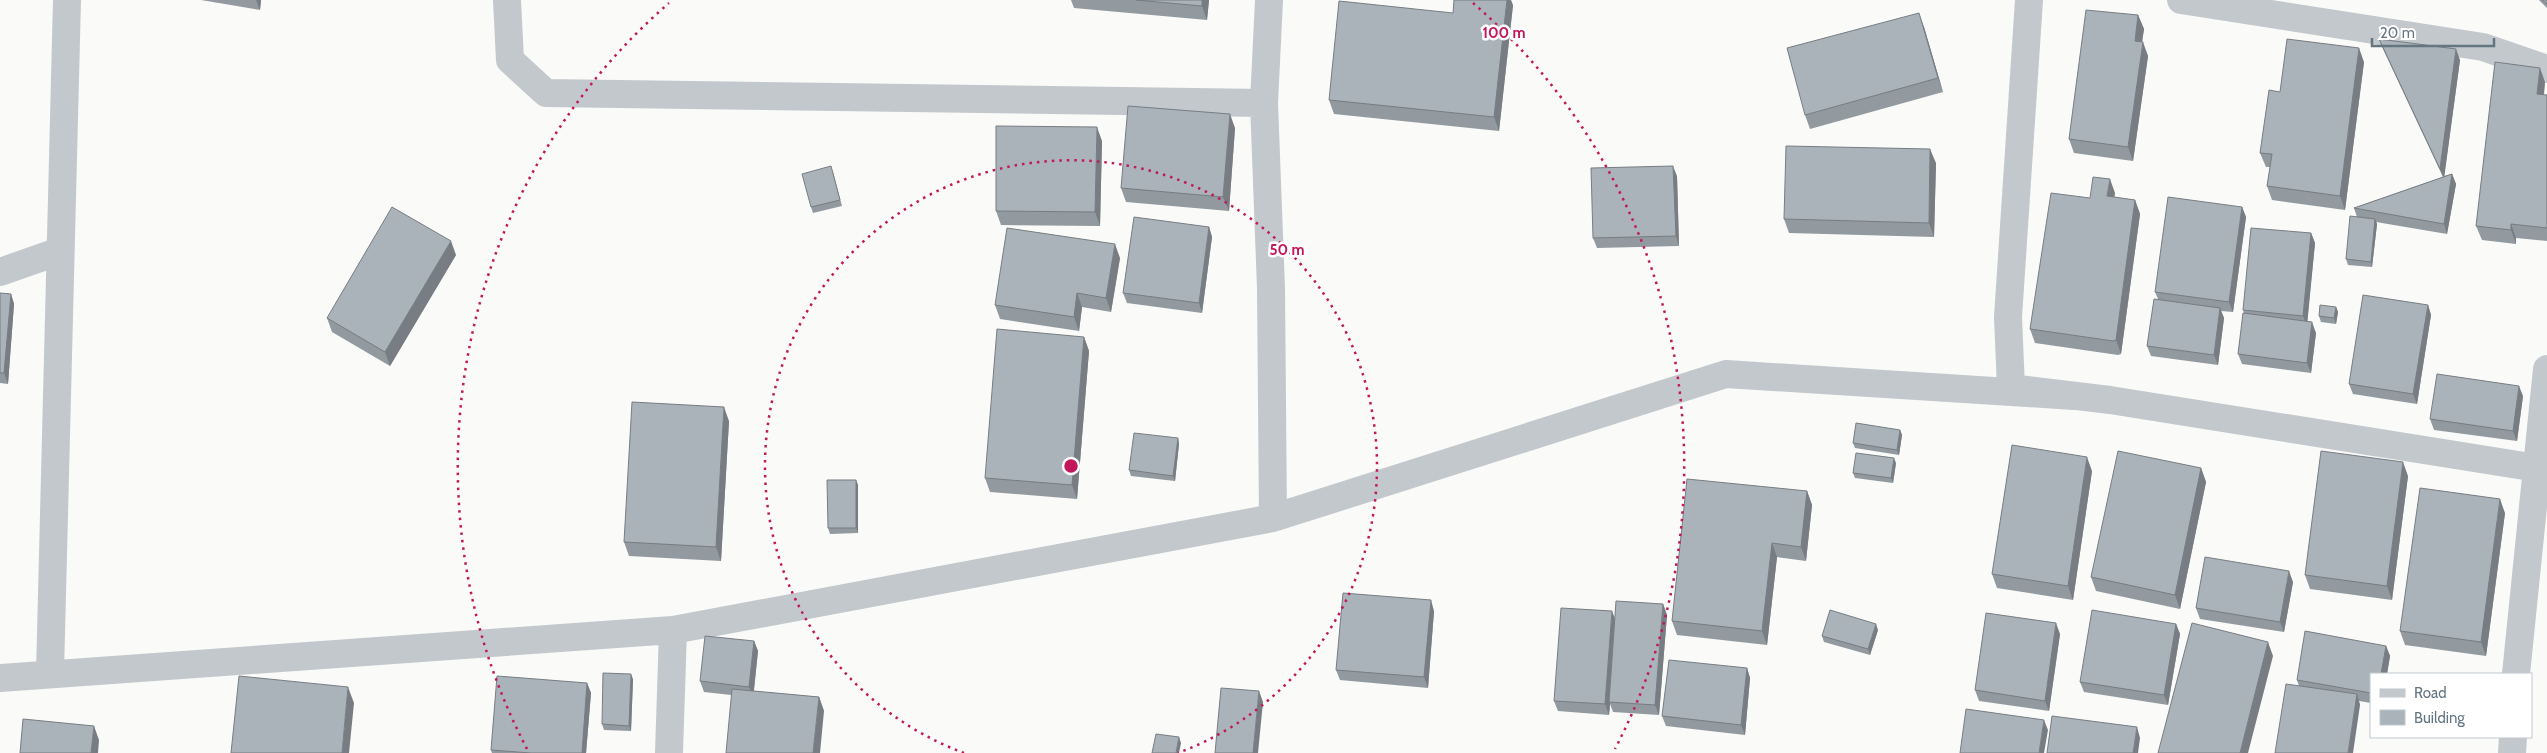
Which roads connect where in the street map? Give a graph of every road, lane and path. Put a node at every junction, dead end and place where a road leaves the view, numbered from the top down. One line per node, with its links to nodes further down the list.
1 (66, 0): 8 (street)
2 (507, 0): 7 (street)
3 (1270, 0): 7 (street)
4 (2029, 0): 11 (street)
5 (2181, 0): 6 (street)
6 (2547, 69)
7 (1264, 103): 13 (street)
8 (60, 251): 9 (street); 15 (street)
9 (0, 272)
10 (2547, 369): 12 (street)
11 (2074, 396): 12 (street); 13 (street)
12 (2537, 468): 16 (street)
13 (1273, 518): 14 (street)
14 (673, 630): 15 (street); 19 (street)
15 (50, 673): 17 (street)
16 (2516, 673)
17 (0, 678)
18 (2513, 738): 20 (street)
19 (669, 753)
20 (2512, 753)

